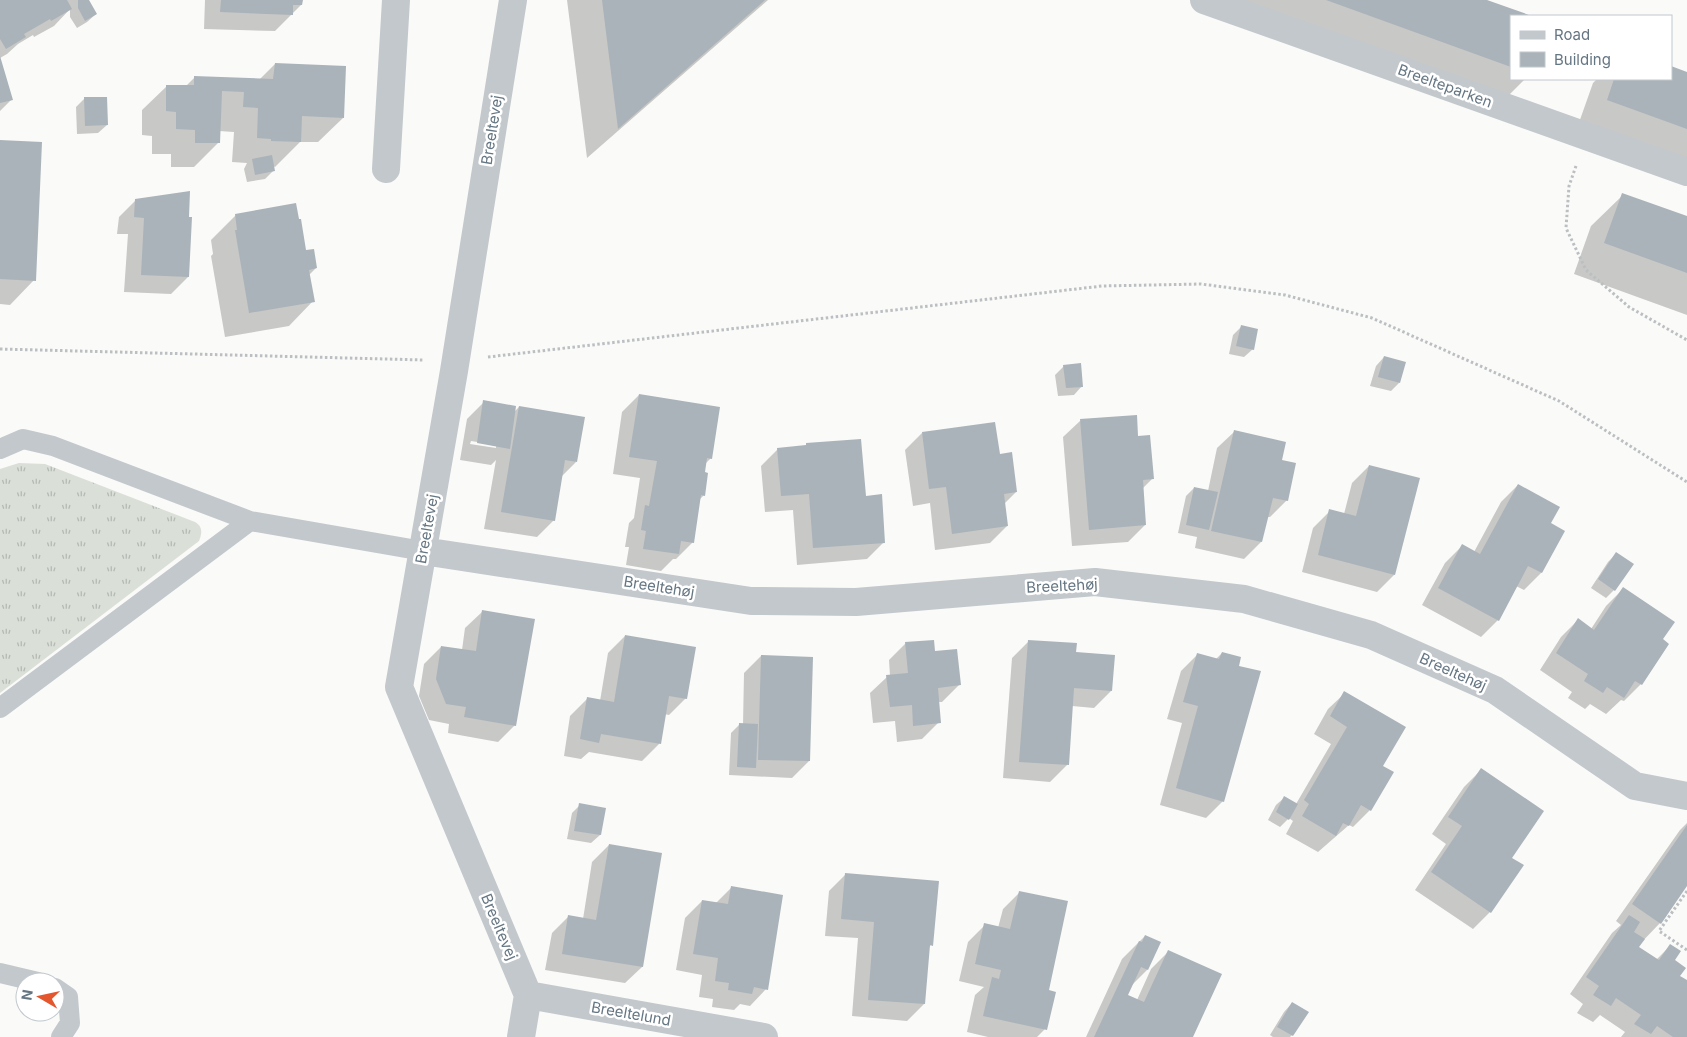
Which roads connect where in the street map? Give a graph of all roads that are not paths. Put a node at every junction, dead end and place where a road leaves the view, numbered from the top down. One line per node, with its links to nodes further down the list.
1 (396, 0): 4 (street)
2 (513, 0): 8 (street, Breeltevej)
3 (1204, 0): 5 (street, Breelteparken)
4 (386, 169)
5 (1687, 172)
6 (0, 449): 7 (lane)
7 (250, 521): 8 (lane); 9 (lane)
8 (424, 550): 10 (street, Breeltehøj); 14 (street, Breeltevej)
9 (0, 708)
10 (1687, 796)
11 (0, 973): 12 (lane)
12 (15, 977)
13 (65, 995): 15 (lane)
14 (528, 995): 16 (street); 17 (street, Breeltelund)
15 (61, 1037)
16 (521, 1037)
17 (764, 1037)

